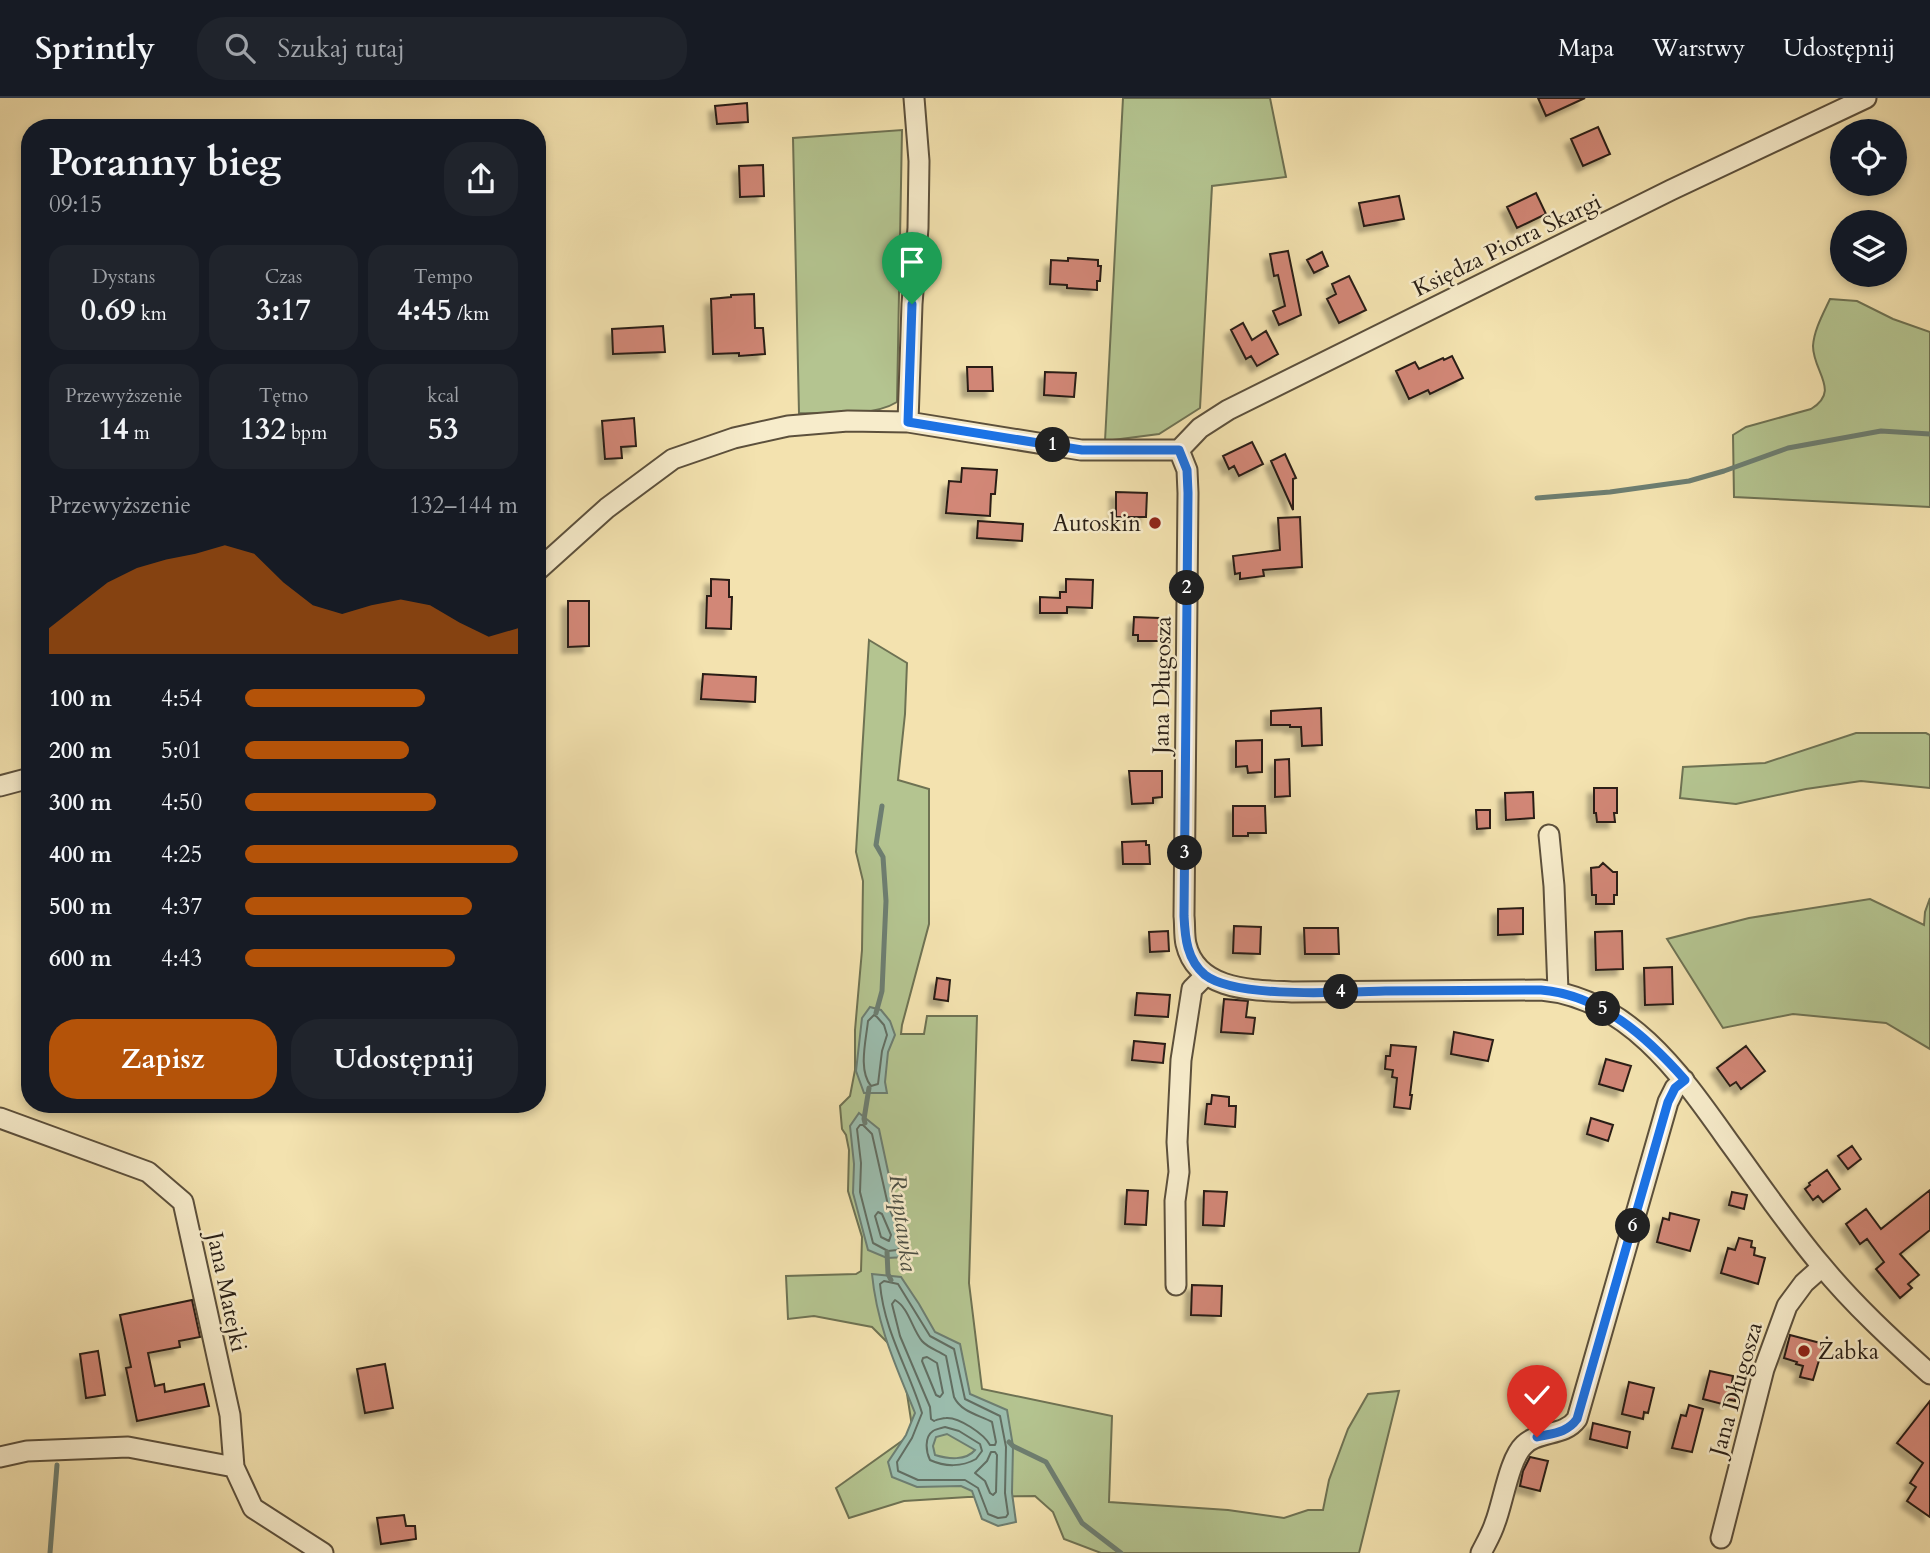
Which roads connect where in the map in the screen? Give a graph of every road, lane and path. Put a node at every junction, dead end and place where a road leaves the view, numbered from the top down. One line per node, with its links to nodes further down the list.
1 (914, 98): 3 (street)
2 (1866, 98): 4 (street, Księdza Piotra Skargi)
3 (908, 422): 4 (street); 5 (street)
4 (1179, 450): 9 (street, Jana Długosza)
5 (546, 563)
6 (21, 780): 7 (street)
7 (0, 786)
8 (1549, 835): 10 (street)
9 (1206, 975): 10 (street); 14 (street)
10 (1558, 991): 11 (street)
11 (1685, 1080): 13 (street); 20 (street)
12 (0, 1118): 17 (street, Jana Matejki)
13 (1822, 1267): 15 (street); 18 (street, Jana Długosza)
14 (1176, 1285)
15 (1930, 1374)
16 (0, 1457): 17 (street)
17 (234, 1467): 19 (street, Jana Matejki)
18 (1721, 1538)
19 (323, 1553)
20 (1481, 1553)

